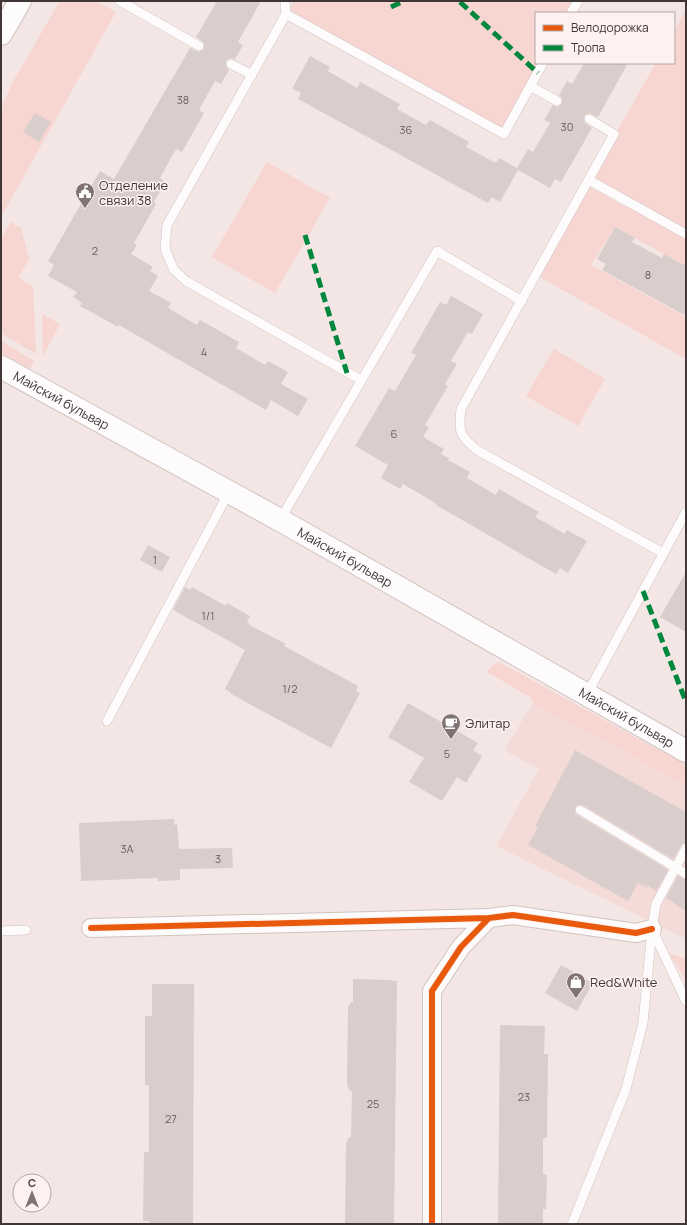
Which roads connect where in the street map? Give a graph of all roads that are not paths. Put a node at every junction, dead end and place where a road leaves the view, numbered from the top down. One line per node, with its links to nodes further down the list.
1 (20, 1): 7 (main road)
2 (120, 1): 8 (lane)
3 (285, 1): 6 (lane)
4 (578, 1): 5 (lane)
5 (572, 12)
6 (286, 14): 11 (lane); 12 (lane)
7 (1, 34)
8 (199, 46)
9 (231, 64): 11 (lane)
10 (542, 64): 12 (lane)
11 (252, 75): 19 (lane)
12 (530, 86): 13 (lane)
13 (557, 101)
14 (589, 119): 15 (lane)
15 (589, 180): 16 (lane); 17 (lane)
16 (686, 234)
17 (522, 301): 19 (lane); 23 (lane)
18 (1, 367): 20 (main road, Майский бульвар)
19 (361, 380): 22 (lane)
20 (229, 492): 22 (main road, Майский бульвар); 25 (lane)
21 (686, 512): 23 (lane)
22 (280, 520): 24 (main road, Майский бульвар)
23 (663, 553): 24 (lane)
24 (587, 694): 26 (main road, Майский бульвар)
25 (106, 721)
26 (686, 751)
27 (580, 810): 29 (lane)
28 (686, 848): 29 (lane)
29 (676, 868): 30 (lane); 33 (lane)
30 (686, 874)
31 (489, 918): 32 (street); 33 (street); 37 (street)
32 (91, 928)
33 (652, 929): 36 (lane); 38 (lane)
34 (26, 930): 35 (lane)
35 (1, 931)
36 (686, 1001)
37 (432, 1224)
38 (572, 1224)

